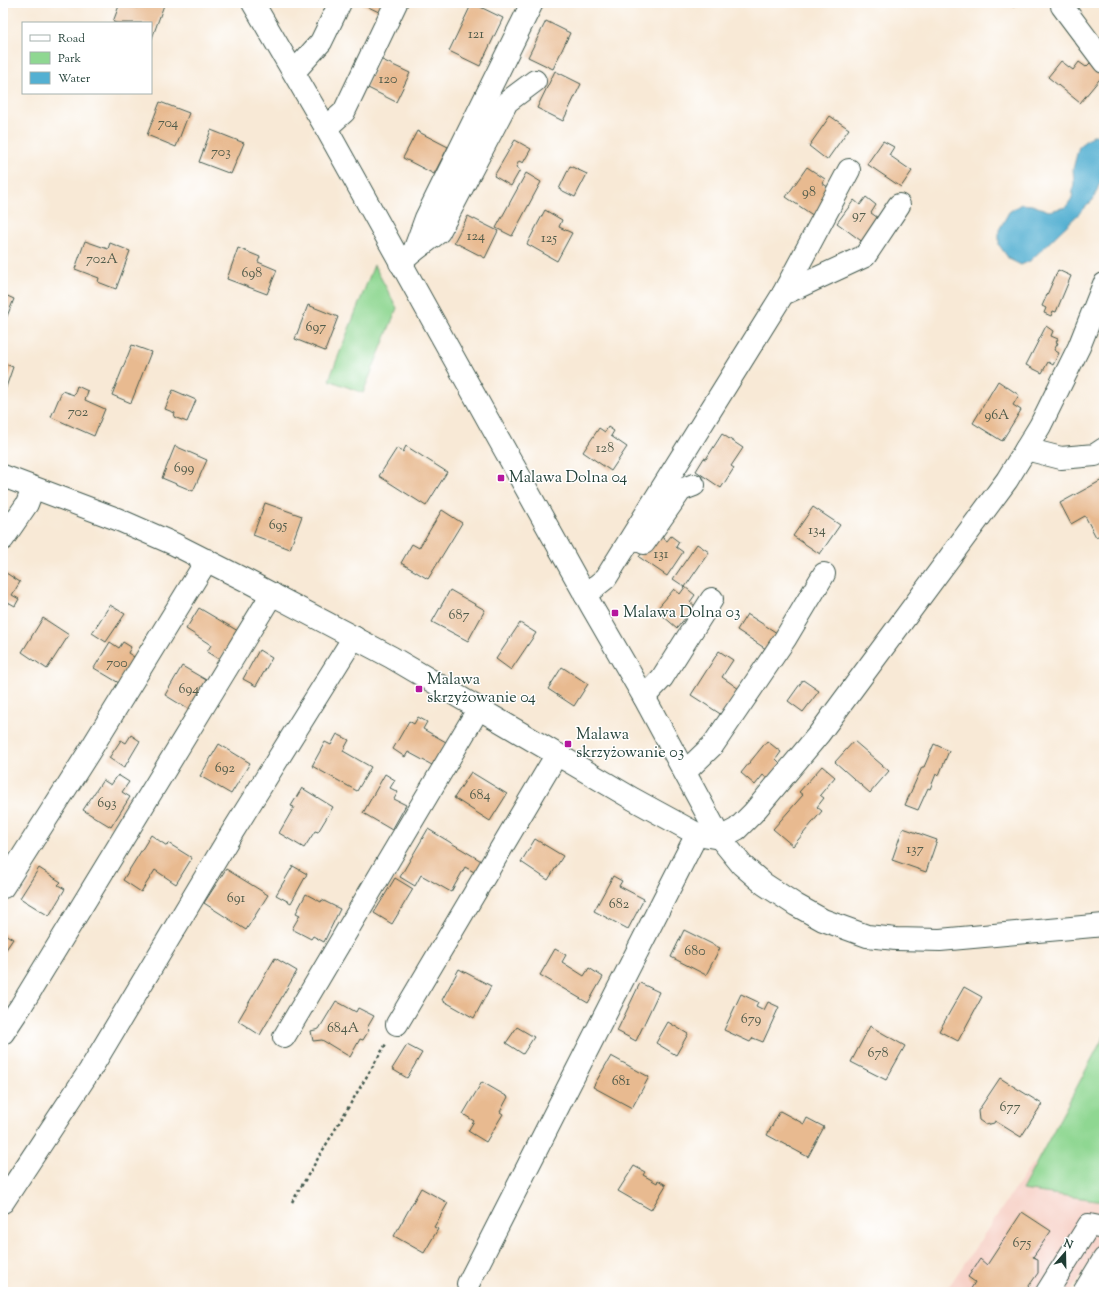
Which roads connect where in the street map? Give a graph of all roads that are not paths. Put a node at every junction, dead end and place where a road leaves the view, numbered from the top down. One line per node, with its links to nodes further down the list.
1 (253, 3): 7 (street)
2 (340, 3): 7 (street)
3 (396, 3): 9 (street)
4 (532, 3): 12 (street)
5 (1062, 6): 6 (street)
6 (1104, 62)
7 (294, 72): 9 (street)
8 (535, 81): 12 (street)
9 (326, 128): 12 (street)
10 (849, 170): 14 (street)
11 (899, 205): 14 (street)
12 (407, 257): 25 (street)
13 (1104, 284): 15 (street)
14 (783, 294): 25 (street)
15 (1026, 449): 16 (street); 32 (street)
16 (1104, 449)
17 (3, 476): 19 (street)
18 (694, 485): 25 (street)
19 (33, 488): 20 (street); 21 (street)
20 (3, 540)
21 (207, 560): 23 (street); 33 (street)
22 (824, 574): 30 (street)
23 (272, 594): 26 (street); 36 (street)
24 (712, 599): 27 (street)
25 (589, 601): 27 (street)
26 (354, 637): 28 (street); 38 (street)
27 (644, 697): 30 (street)
28 (479, 708): 29 (street); 37 (street)
29 (557, 754): 31 (street); 35 (street)
30 (685, 772): 32 (street)
31 (697, 834): 32 (street); 41 (street)
32 (720, 838): 34 (street)
33 (3, 887)
34 (1104, 925)
35 (397, 1024)
36 (3, 1034)
37 (284, 1037)
38 (3, 1202)
39 (1104, 1228): 42 (street)
40 (1104, 1259): 43 (street)
41 (468, 1284)
42 (1047, 1292)
43 (1084, 1292)

